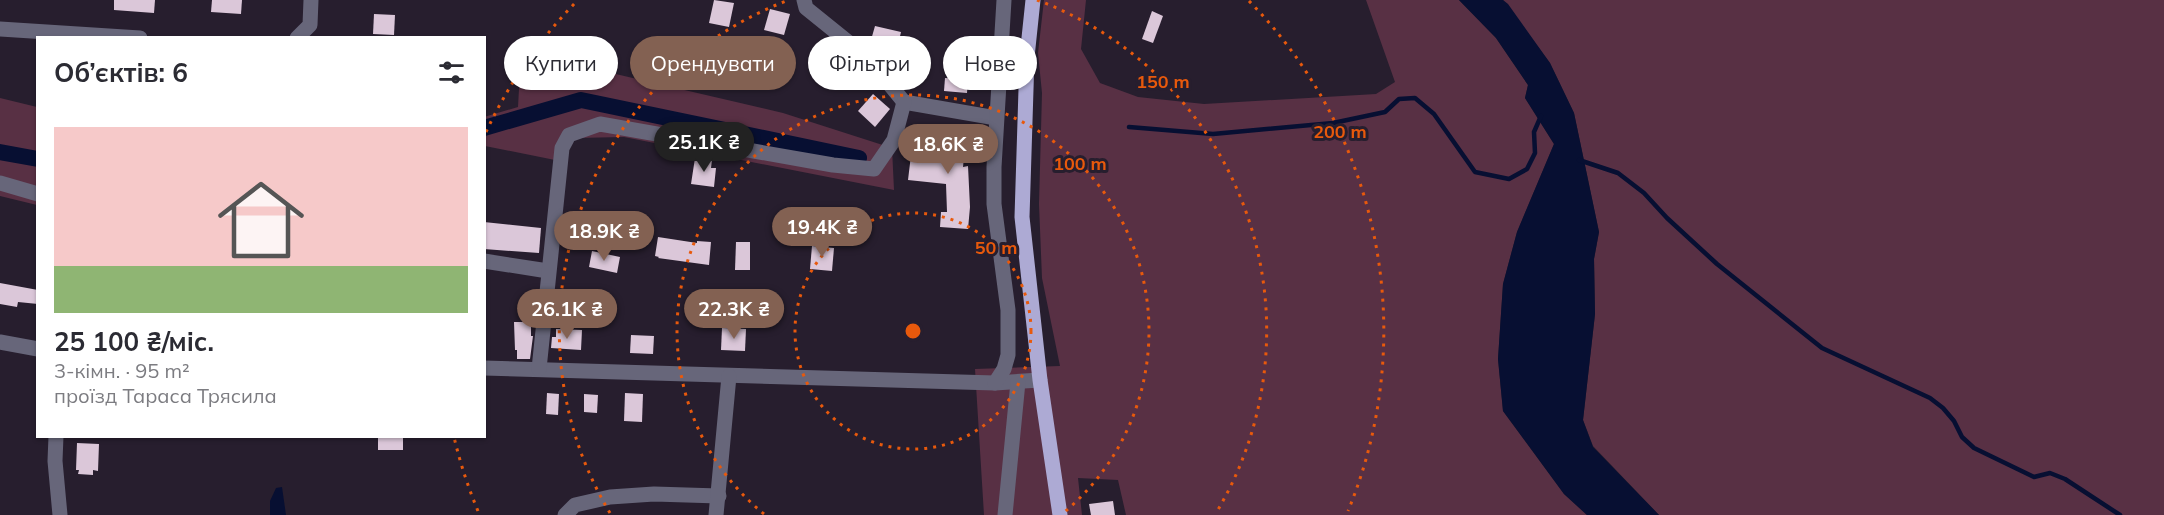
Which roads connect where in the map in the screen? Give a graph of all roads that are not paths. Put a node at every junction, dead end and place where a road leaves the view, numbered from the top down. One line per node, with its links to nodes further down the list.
1 (310, 0): 7 (street)
2 (804, 0): 8 (street)
3 (1004, 0): 9 (street)
4 (1033, 0): 19 (main road)
5 (0, 29): 6 (street)
6 (109, 36)
7 (299, 36)
8 (904, 102): 9 (street); 13 (street)
9 (996, 118): 21 (street)
10 (0, 183): 11 (street)
11 (36, 193)
12 (486, 261): 13 (street)
13 (548, 271): 17 (street)
14 (0, 342): 15 (street)
15 (36, 349)
16 (486, 368): 17 (street)
17 (538, 369): 18 (street)
18 (729, 376): 21 (street); 23 (street)
19 (1040, 380): 20 (street); 28 (main road)
20 (1018, 382): 21 (street); 27 (street)
21 (995, 384)
22 (56, 438): 24 (street)
23 (719, 496): 25 (street); 26 (street)
24 (60, 515)
25 (565, 515)
26 (716, 515)
27 (1005, 515)
28 (1059, 515)

